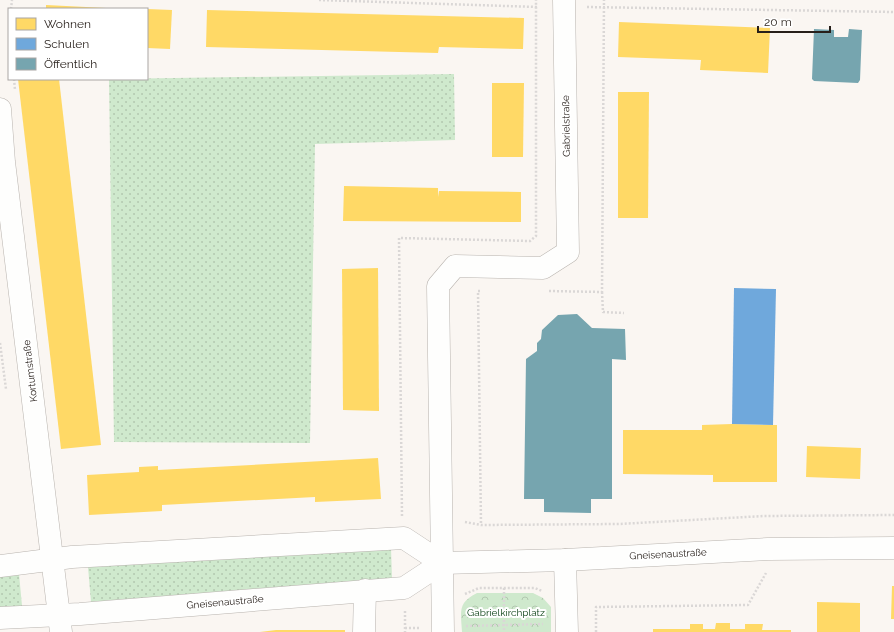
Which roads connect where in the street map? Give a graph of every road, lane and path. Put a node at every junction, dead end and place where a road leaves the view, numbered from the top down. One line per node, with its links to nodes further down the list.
1 (319, 0): 3 (path)
2 (604, 0): 4 (path)
3 (564, 3): 4 (path); 14 (street, Gabrielstraße)
4 (604, 7): 5 (path)
5 (894, 12)
6 (0, 109): 12 (street, Kortumstraße)
7 (602, 292): 8 (path)
8 (624, 313)
9 (0, 344): 10 (path)
10 (6, 391)
11 (894, 548): 13 (street, Gneisenaustraße)
12 (52, 559): 14 (street); 15 (street); 22 (street, Kortumstraße)
13 (565, 560): 14 (street, Gneisenaustraße); 26 (street)
14 (442, 563): 18 (street, Gneisenaustraße); 27 (street)
15 (0, 566)
16 (769, 568): 23 (path)
17 (504, 588): 19 (path); 20 (path); 24 (path)
18 (365, 590): 22 (street, Gneisenaustraße); 28 (street)
19 (545, 593)
20 (462, 597)
21 (0, 618): 22 (street, Gneisenaustraße)
22 (59, 624)
23 (596, 624): 26 (path); 30 (path)
24 (504, 625): 26 (path); 27 (path); 29 (path)
25 (405, 628): 27 (path)
26 (567, 628)
27 (443, 630)
28 (364, 632)
29 (504, 632)
30 (596, 632)

